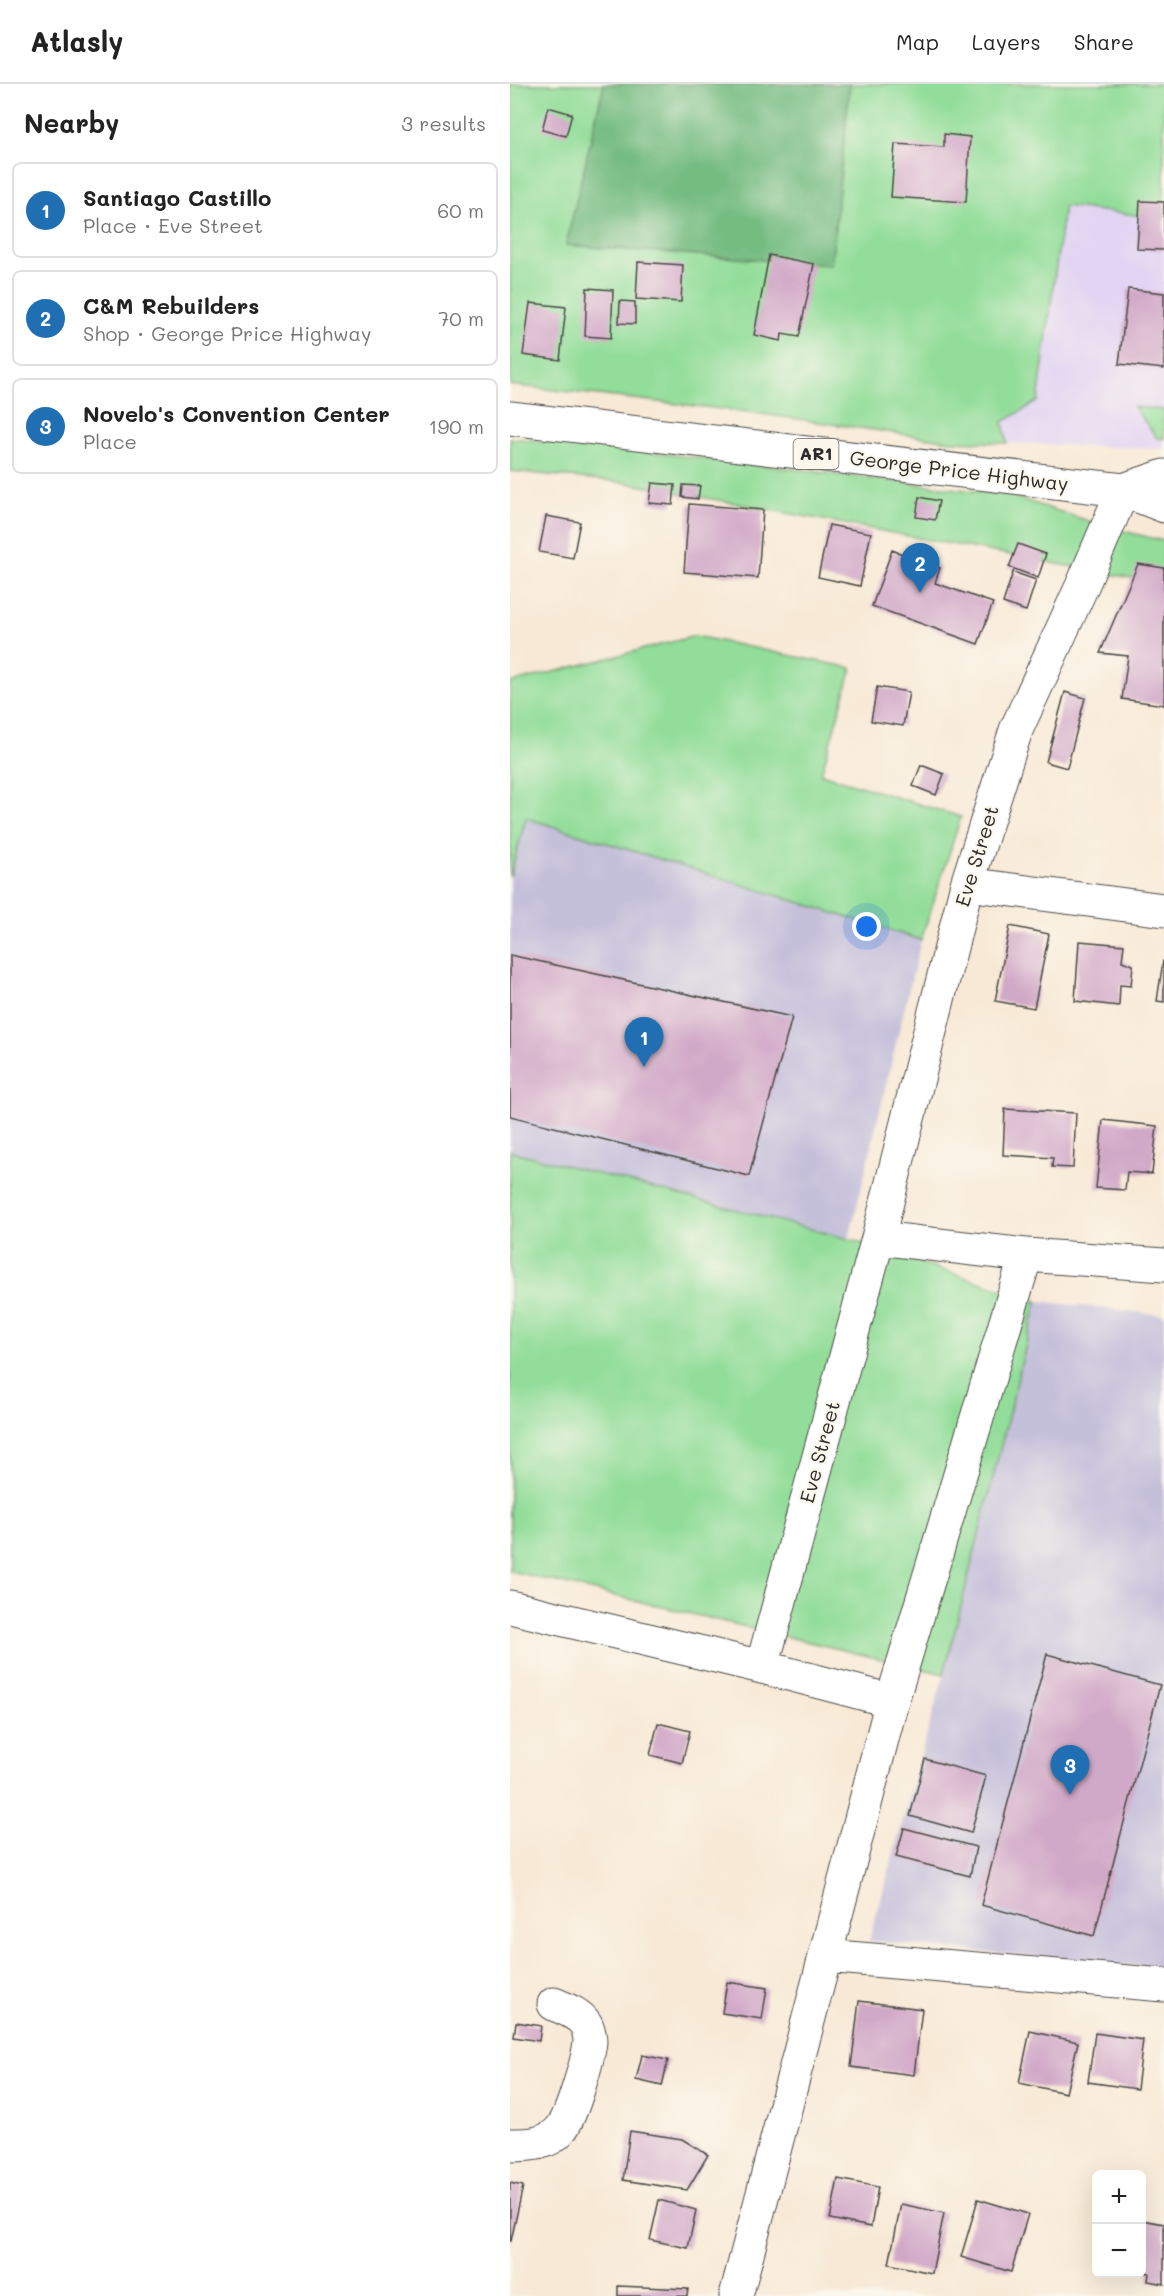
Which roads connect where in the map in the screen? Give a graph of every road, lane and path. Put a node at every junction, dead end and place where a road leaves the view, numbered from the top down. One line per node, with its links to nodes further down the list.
1 (510, 418): 3 (main road, George Price Highway / AR1)
2 (1164, 476): 3 (main road, George Price Highway / AR1)
3 (1123, 490): 4 (main road, George Price Highway / AR1); 5 (main road, Eve Street)
4 (1164, 506)
5 (967, 884): 6 (main road); 7 (main road, Eve Street)
6 (1164, 910)
7 (878, 1238): 8 (main road); 11 (main road, Eve Street)
8 (1026, 1255): 9 (main road); 12 (main road)
9 (1164, 1265)
10 (510, 1607): 11 (main road)
11 (762, 1667): 12 (main road)
12 (891, 1701): 13 (main road)
13 (825, 1956): 14 (main road); 17 (main road)
14 (1164, 1985)
15 (554, 2004): 16 (main road)
16 (510, 2145)
17 (736, 2296)

